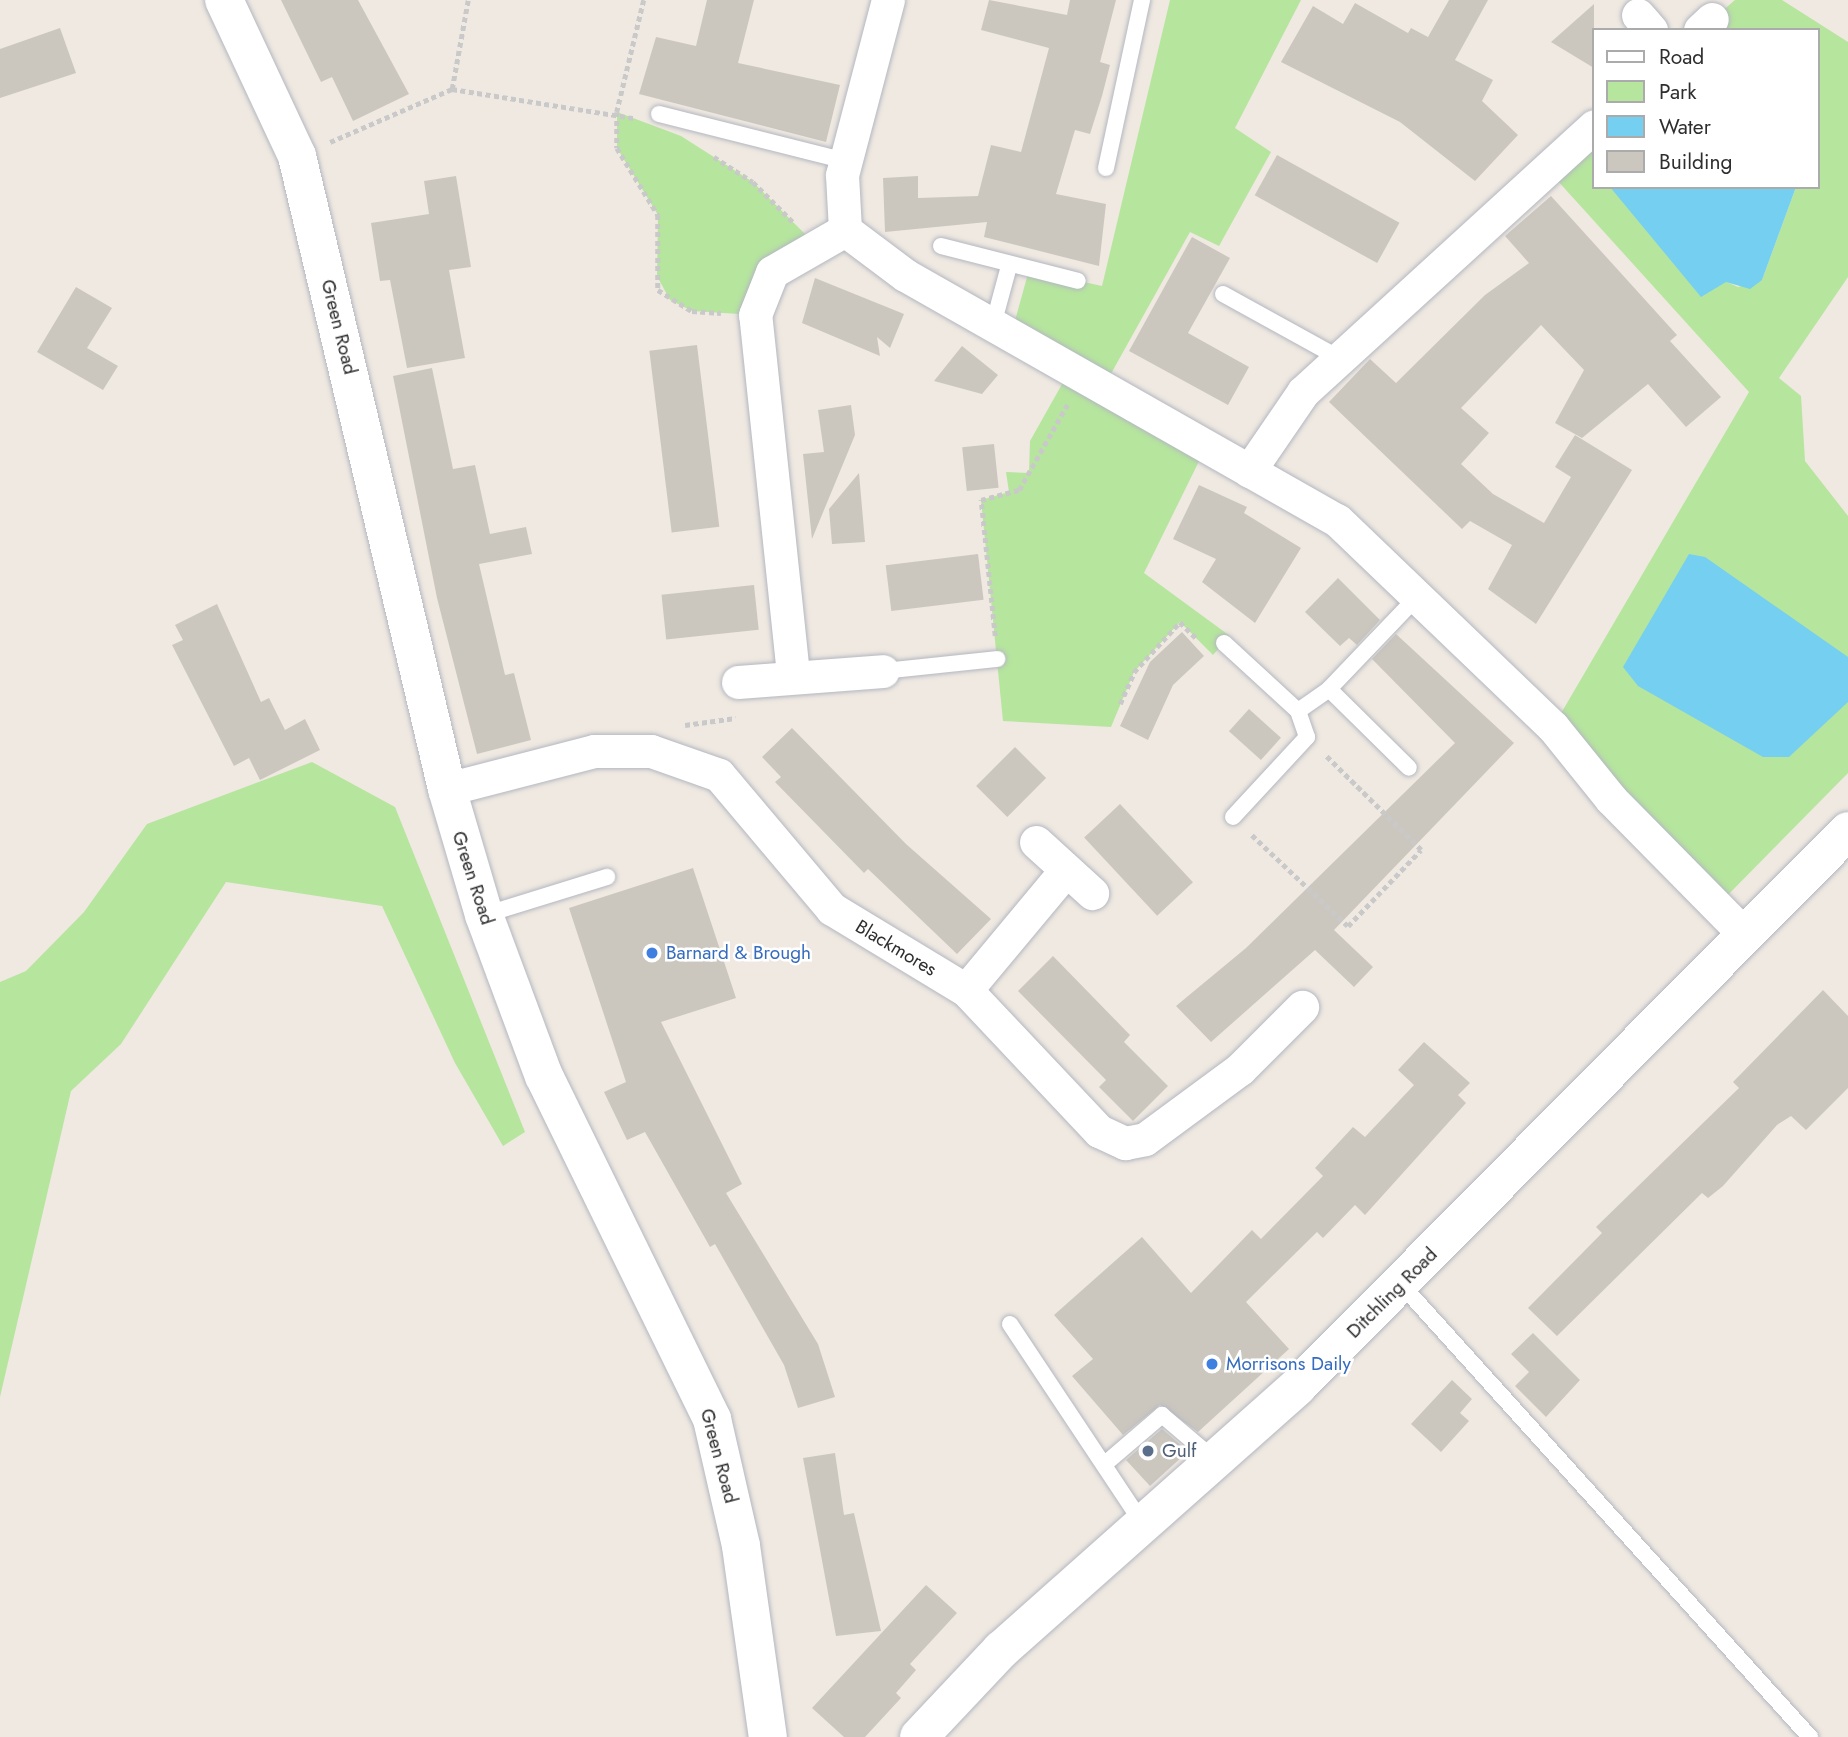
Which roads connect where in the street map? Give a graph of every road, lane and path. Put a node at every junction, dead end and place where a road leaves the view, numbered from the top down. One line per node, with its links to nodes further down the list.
1 (224, 0): 12 (street, Green Road)
2 (468, 0): 6 (path)
3 (644, 0): 7 (path)
4 (888, 0): 13 (street)
5 (1142, 0): 14 (lane)
6 (452, 89): 7 (path); 12 (path)
7 (617, 111): 9 (path); 21 (path)
8 (659, 114): 13 (lane)
9 (643, 121)
10 (1592, 128): 23 (street)
11 (701, 149): 16 (path)
12 (298, 156): 39 (street, Green Road)
13 (846, 161): 15 (street)
14 (1106, 168)
15 (845, 230): 16 (street); 22 (street)
16 (817, 246): 21 (street)
17 (941, 246): 18 (lane)
18 (1009, 265): 19 (lane); 22 (lane)
19 (1077, 281)
20 (1223, 294): 23 (lane)
21 (755, 315): 31 (street)
22 (993, 326): 24 (street)
23 (1339, 358): 25 (street)
24 (1083, 377): 25 (street); 29 (path)
25 (1250, 471): 26 (street)
26 (1417, 597): 33 (lane); 47 (street)
27 (1224, 643): 28 (lane)
28 (1238, 656): 34 (path); 35 (lane)
29 (997, 659): 30 (lane)
30 (883, 671): 31 (street)
31 (793, 674): 32 (street)
32 (738, 682): 37 (path)
33 (1329, 689): 35 (lane); 38 (lane)
34 (1119, 704)
35 (1298, 711): 36 (lane)
36 (1307, 737): 40 (lane); 40 (path)
37 (651, 751): 39 (street, Blackmores); 48 (street, Blackmores)
38 (1409, 768)
39 (447, 789): 46 (street, Green Road)
40 (1233, 817)
41 (1848, 831): 47 (street, Ditchling Road)
42 (1036, 842): 43 (street)
43 (1066, 870): 45 (street); 48 (street)
44 (607, 877): 46 (lane)
45 (1092, 892)
46 (484, 915): 55 (street, Green Road)
47 (1745, 935): 50 (street, Ditchling Road)
48 (966, 990): 49 (street, Blackmores)
49 (1302, 1007)
50 (1400, 1283): 52 (street, Ditchling Road); 57 (lane)
51 (1010, 1324): 53 (lane)
52 (1217, 1462): 53 (lane); 54 (street, Ditchling Road)
53 (1106, 1463): 54 (lane)
54 (1145, 1526): 56 (street, Ditchling Road)
55 (768, 1737)
56 (919, 1737)
57 (1810, 1737)

